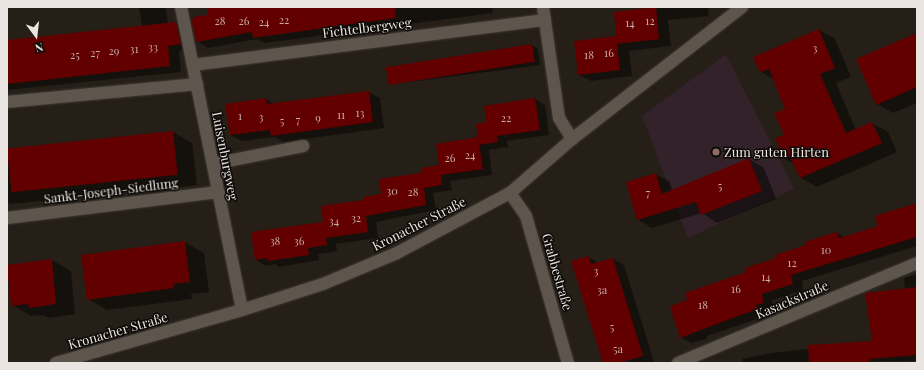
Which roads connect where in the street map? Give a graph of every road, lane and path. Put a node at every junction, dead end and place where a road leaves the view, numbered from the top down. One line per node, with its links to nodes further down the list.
1 (181, 7): 5 (street, Luisenburgweg)
2 (543, 7): 4 (street)
3 (742, 7): 8 (street, Kronacher Straße)
4 (545, 20): 5 (street, Fichtelbergweg); 8 (street)
5 (193, 65): 6 (street, Luisenburgweg)
6 (197, 84): 7 (street); 10 (street, Luisenburgweg)
7 (7, 102)
8 (572, 140): 12 (street, Kronacher Straße)
9 (303, 146): 10 (street)
10 (212, 164): 11 (street, Luisenburgweg)
11 (218, 192): 13 (street, Sankt-Joseph-Siedlung); 15 (street, Luisenburgweg)
12 (510, 193): 15 (street, Kronacher Straße); 17 (street, Grabbestraße)
13 (7, 218)
14 (917, 263): 18 (street, Kasackstraße)
15 (242, 310): 16 (street, Kronacher Straße)
16 (56, 363)
17 (568, 363)
18 (678, 363)

